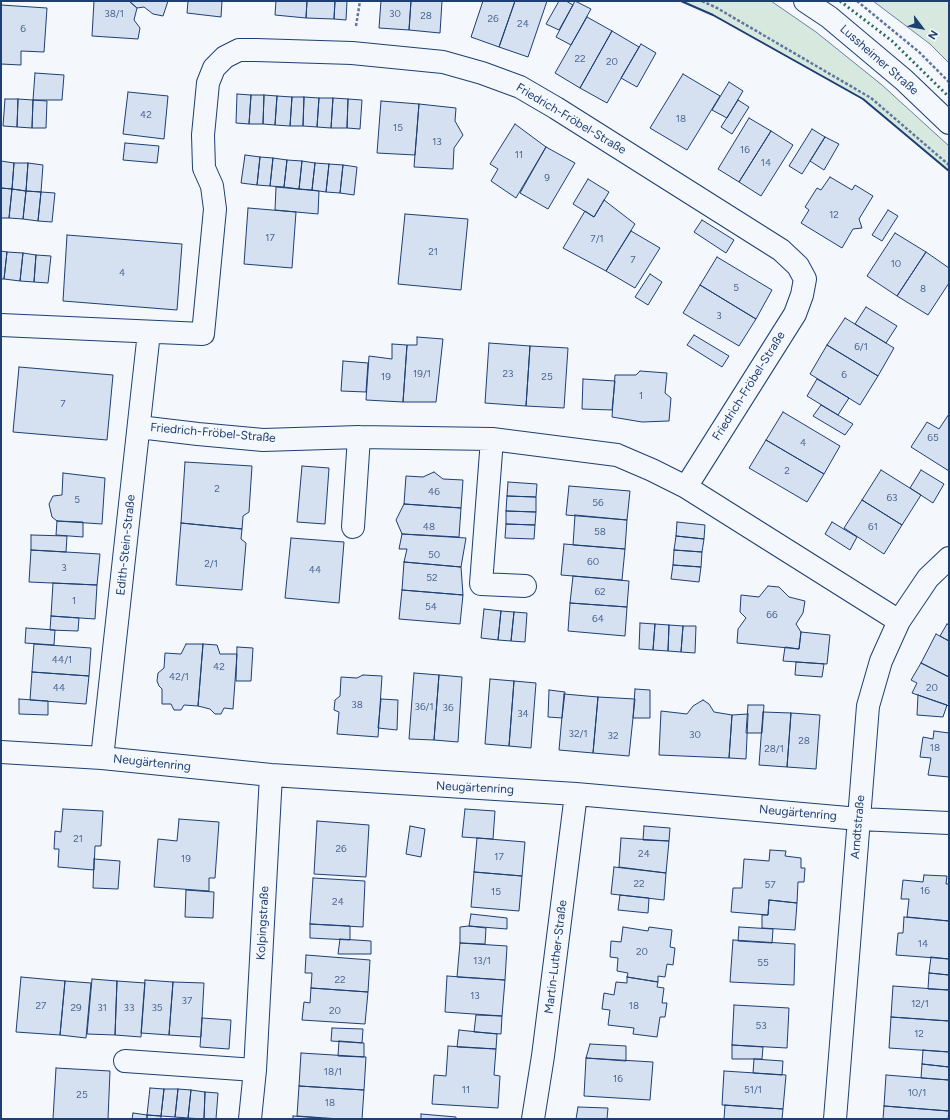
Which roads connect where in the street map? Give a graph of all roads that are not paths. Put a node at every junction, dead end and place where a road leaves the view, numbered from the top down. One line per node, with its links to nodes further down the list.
1 (805, 1): 2 (street, Lussheimer Straße)
2 (949, 123)
3 (1, 325): 4 (street)
4 (149, 332): 5 (street, Edith-Stein-Straße); 8 (street, Friedrich-Fröbel-Straße)
5 (139, 427): 6 (street, Friedrich-Fröbel-Straße); 14 (street, Edith-Stein-Straße)
6 (359, 437): 7 (street, Friedrich-Fröbel-Straße); 9 (street)
7 (492, 439): 8 (street, Friedrich-Fröbel-Straße); 11 (street)
8 (686, 487): 12 (street, Friedrich-Fröbel-Straße)
9 (353, 527)
10 (949, 558): 12 (street, Arndtstraße)
11 (525, 586)
12 (899, 621): 17 (street, Arndtstraße)
13 (1, 752): 14 (street, Neugärtenring)
14 (102, 758): 15 (street, Neugärtenring)
15 (271, 776): 16 (street, Neugärtenring); 20 (street, Kolpingstraße)
16 (576, 794): 17 (street, Neugärtenring); 22 (street, Martin-Luther-Straße)
17 (859, 819): 18 (street, Neugärtenring); 23 (street, Arndtstraße)
18 (949, 823)
19 (125, 1061): 20 (street)
20 (255, 1070): 21 (street, Kolpingstraße)
21 (250, 1119)
22 (533, 1119)
23 (835, 1119)

